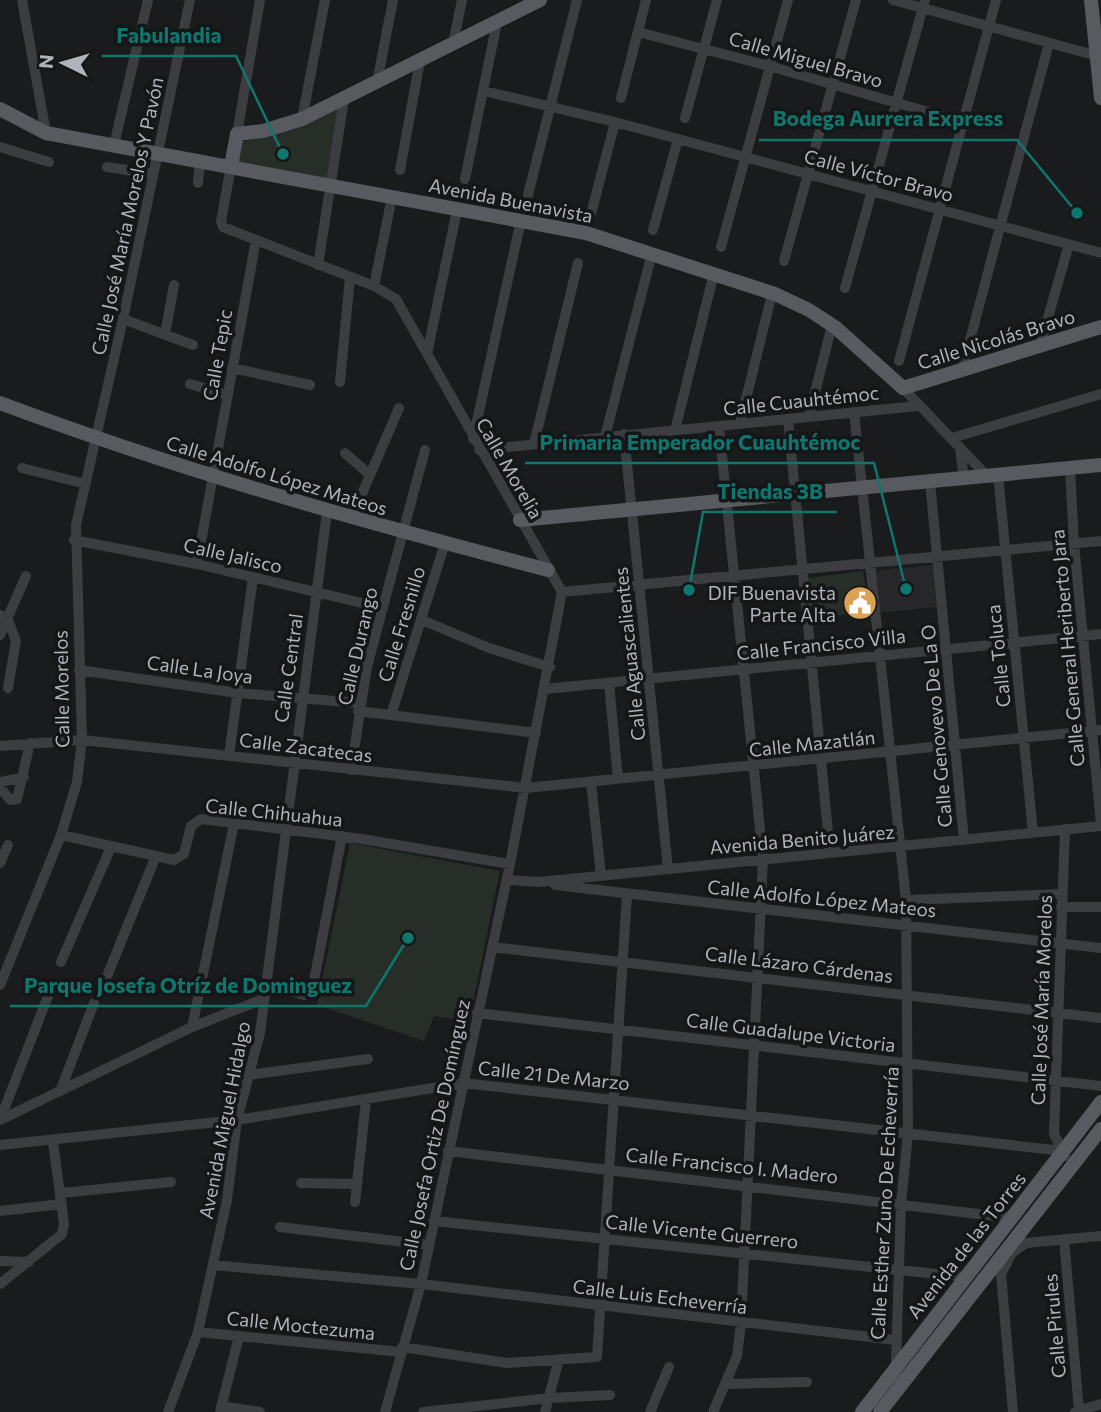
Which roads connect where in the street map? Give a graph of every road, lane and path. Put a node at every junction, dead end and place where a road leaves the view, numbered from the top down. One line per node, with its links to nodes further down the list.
1 (22, 0): 42 (street)
2 (148, 0): 45 (street)
3 (190, 0): 47 (street, Calle José María Morelos Y Pavón)
4 (260, 0): 43 (street)
5 (325, 0): 39 (street)
6 (393, 0): 28 (street)
7 (463, 0): 23 (street)
8 (577, 0): 36 (street)
9 (646, 0): 21 (street)
10 (717, 0): 24 (street)
11 (788, 0): 27 (street)
12 (856, 0): 30 (street)
13 (893, 0): 17 (street)
14 (996, 0): 20 (street)
15 (1091, 0): 18 (main road)
16 (531, 2): 19 (main road)
17 (923, 4): 20 (street); 35 (street)
18 (1097, 18): 25 (main road)
19 (497, 22): 23 (main road); 31 (street)
20 (989, 26): 22 (street); 41 (street)
21 (638, 32): 24 (street, Calle Miguel Bravo); 32 (street)
22 (1049, 43): 25 (street); 66 (street)
23 (453, 44): 26 (main road)
24 (704, 49): 27 (street, Calle Miguel Bravo); 38 (street)
25 (1099, 56): 29 (main road)
26 (420, 61): 28 (main road); 53 (street)
27 (769, 66): 30 (street, Calle Miguel Bravo); 48 (street)
28 (377, 82): 34 (main road)
29 (1100, 82): 33 (main road)
30 (834, 84): 35 (street, Calle Miguel Bravo); 55 (street)
31 (484, 91): 36 (street, Calle Víctor Bravo); 56 (street)
32 (621, 98)
33 (1101, 98)
34 (344, 99): 39 (main road); 58 (street)
35 (897, 103): 41 (street, Calle Miguel Bravo); 59 (street)
36 (550, 105): 40 (street, Calle Víctor Bravo); 60 (street)
37 (0, 109): 42 (main road, Avenida Buenavista)
38 (685, 118)
39 (302, 119): 43 (main road)
40 (615, 122): 44 (street, Calle Víctor Bravo); 64 (street)
41 (963, 122): 62 (street)
42 (46, 133): 45 (main road, Avenida Buenavista)
43 (237, 134): 51 (main road)
44 (678, 139): 48 (street, Calle Víctor Bravo); 67 (street)
45 (114, 145): 47 (main road, Avenida Buenavista)
46 (0, 147): 50 (street)
47 (158, 153): 49 (main road, Avenida Buenavista); 54 (street, Calle José María Morelos Y Pavón)
48 (744, 156): 55 (street, Calle Víctor Bravo); 70 (street)
49 (200, 160): 51 (main road, Avenida Buenavista); 57 (street)
50 (49, 162)
51 (231, 166): 58 (main road, Avenida Buenavista); 68 (street)
52 (107, 167): 54 (street)
53 (400, 170)
54 (153, 174): 82 (street, Calle José María Morelos Y Pavón)
55 (808, 174): 59 (street, Calle Víctor Bravo); 73 (street)
56 (465, 178)
57 (198, 183)
58 (331, 186): 61 (main road, Avenida Buenavista); 75 (street)
59 (873, 191): 62 (street, Calle Víctor Bravo); 80 (street)
60 (528, 195)
61 (392, 197): 63 (main road, Avenida Buenavista); 79 (street)
62 (940, 209): 66 (street, Calle Víctor Bravo); 89 (street)
63 (457, 210): 65 (main road, Avenida Buenavista); 88 (street)
64 (591, 214)
65 (521, 220): 71 (main road, Avenida Buenavista); 111 (street)
66 (1000, 226): 69 (street, Calle Víctor Bravo); 91 (street)
67 (653, 230)
68 (256, 240): 75 (street); 90 (street, Calle Tepic)
69 (1069, 244): 72 (street, Calle Víctor Bravo); 87 (street)
70 (721, 247)
71 (652, 253): 76 (main road, Avenida Buenavista); 108 (street)
72 (1101, 253)
73 (785, 261)
74 (578, 263): 112 (street)
75 (318, 265): 77 (street)
76 (714, 274): 81 (main road, Avenida Buenavista); 106 (street)
77 (350, 277): 79 (street); 92 (street)
78 (174, 285): 85 (street)
79 (374, 286): 88 (street, Calle Morelia)
80 (845, 288)
81 (772, 294): 83 (main road, Avenida Buenavista); 104 (street)
82 (124, 319): 85 (street); 110 (street, Calle José María Morelos Y Pavón)
83 (832, 325): 95 (main road, Avenida Buenavista); 102 (street)
84 (1101, 327): 87 (main road, Calle Nicolás Bravo)
85 (164, 334): 86 (street)
86 (193, 345)
87 (1040, 346): 91 (main road, Calle Nicolás Bravo)
88 (427, 354): 111 (street, Calle Morelia)
89 (899, 361)
90 (232, 368): 94 (street); 97 (street, Calle Tepic)
91 (962, 370): 95 (main road, Calle Nicolás Bravo)
92 (340, 382)
93 (190, 384): 97 (street)
94 (310, 385)
95 (903, 388): 99 (street, Avenida Buenavista)
96 (1101, 394): 109 (street)
97 (227, 395): 122 (street, Calle Tepic)
98 (0, 403): 110 (main road, Calle Adolfo López Mateos)
99 (918, 406): 101 (street, Calle Cuauhtémoc); 109 (street, Avenida Buenavista)
100 (399, 408): 120 (street)
101 (854, 412): 102 (street, Calle Cuauhtémoc); 126 (street, Calle Esther Zuno De Echeverría)
102 (809, 416): 103 (street, Calle Cuauhtémoc)
103 (788, 419): 104 (street, Calle Cuauhtémoc); 127 (street)
104 (740, 424): 105 (street, Calle Cuauhtémoc)
105 (719, 426): 106 (street, Calle Cuauhtémoc); 128 (street)
106 (676, 430): 107 (street, Calle Cuauhtémoc)
107 (624, 435): 108 (street, Calle Cuauhtémoc); 129 (street, Calle Aguascalientes)
108 (605, 437): 112 (street, Calle Cuauhtémoc)
109 (952, 438): 113 (street, Avenida Buenavista)
110 (97, 439): 122 (main road, Calle Adolfo López Mateos); 125 (street, Calle José María Morelos Y Pavón)
111 (473, 439): 115 (street, Calle Morelia)
112 (534, 444): 115 (street, Calle Cuauhtémoc)
113 (960, 447): 121 (street, Avenida Buenavista); 123 (street)
114 (425, 450): 133 (street, Calle Durango)
115 (479, 450): 132 (street, Calle Morelia)
116 (345, 453): 120 (street)
117 (1101, 465): 119 (main road)
118 (22, 467): 125 (street)
119 (1070, 468): 121 (main road); 137 (street, Calle General Heriberto Jara)
120 (370, 475): 131 (street)
121 (993, 476): 123 (main road); 138 (street, Calle Toluca)
122 (212, 478): 130 (main road, Calle Adolfo López Mateos); 141 (street, Calle Tepic)
123 (964, 479): 124 (main road)
124 (930, 482): 126 (main road); 139 (street, Calle Genovevo De La O)
125 (86, 484): 134 (street, Calle Morelos)
126 (862, 489): 127 (main road); 140 (street, Calle Esther Zuno De Echeverría)
127 (795, 496): 128 (main road); 142 (street)
128 (727, 502): 129 (main road); 146 (street)
129 (631, 509): 132 (main road); 147 (street, Calle Aguascalientes)
130 (327, 512): 131 (main road, Calle Adolfo López Mateos); 148 (street, Calle Central)
131 (351, 519): 133 (main road, Calle Adolfo López Mateos)
132 (520, 520): 143 (street, Calle Morelia)
133 (405, 532): 136 (main road, Calle Adolfo López Mateos); 150 (street, Calle Durango)
134 (74, 540): 141 (street, Calle Jalisco); 162 (street, Calle Morelos)
135 (1101, 541): 137 (street)
136 (445, 543): 143 (main road, Calle Adolfo López Mateos); 152 (street, Calle Fresnillo)
137 (1074, 544): 138 (street); 155 (street, Calle General Heriberto Jara)
138 (1005, 550): 139 (street); 156 (street, Calle Toluca)
139 (938, 556): 140 (street); 157 (street, Calle Genovevo De La O)
140 (871, 563): 142 (street); 158 (street, Calle Esther Zuno De Echeverría)
141 (197, 564): 145 (street, Calle Jalisco)
142 (802, 569): 146 (street); 159 (street)
143 (548, 570): 149 (street, Calle Morelia)
144 (26, 576): 151 (street)
145 (253, 577): 148 (street, Calle Jalisco); 167 (street)
146 (734, 577): 147 (street); 161 (street)
147 (639, 584): 149 (street); 163 (street, Calle Aguascalientes)
148 (316, 592): 150 (street, Calle Jalisco); 168 (street, Calle Central)
149 (562, 592): 160 (street)
150 (383, 608): 169 (street, Calle Durango)
151 (4, 617): 154 (street); 165 (street)
152 (422, 620): 160 (street); 170 (street, Calle Fresnillo)
153 (1101, 634): 155 (street, Calle Francisco Villa)
154 (0, 635)
155 (1083, 636): 156 (street, Calle Francisco Villa); 171 (street, Calle General Heriberto Jara)
156 (1015, 642): 157 (street, Calle Francisco Villa); 173 (street, Calle Toluca)
157 (946, 649): 158 (street, Calle Francisco Villa); 177 (street, Calle Genovevo De La O)
158 (881, 656): 159 (street, Calle Francisco Villa); 178 (street, Calle Esther Zuno De Echeverría)
159 (811, 663): 161 (street, Calle Francisco Villa); 180 (street)
160 (550, 667): 166 (street)
161 (744, 669): 163 (street, Calle Francisco Villa); 182 (street)
162 (79, 670): 167 (street, Calle La Joya); 174 (street, Calle Morelos)
163 (649, 679): 164 (street, Calle Francisco Villa); 184 (street, Calle Aguascalientes)
164 (609, 683): 166 (street, Calle Francisco Villa); 186 (street)
165 (8, 688)
166 (545, 689): 172 (street)
167 (238, 693): 168 (street, Calle La Joya); 179 (street)
168 (302, 698): 169 (street, Calle La Joya); 181 (street, Calle Central)
169 (359, 707): 170 (street, Calle La Joya); 183 (street, Calle Durango)
170 (391, 715): 172 (street, Calle La Joya)
171 (1097, 730): 173 (street, Calle Mazatlán); 191 (street, Calle General Heriberto Jara)
172 (537, 733): 189 (street)
173 (1024, 738): 177 (street, Calle Mazatlán); 194 (street, Calle Toluca)
174 (82, 740): 175 (street, Calle Zacatecas); 179 (street, Calle Zacatecas); 195 (street, Calle Morelos)
175 (30, 743): 176 (street, Calle Zacatecas); 185 (street)
176 (0, 746)
177 (955, 746): 178 (street, Calle Mazatlán); 197 (street, Calle Genovevo De La O)
178 (892, 752): 180 (street, Calle Mazatlán); 200 (street, Calle Esther Zuno De Echeverría)
179 (229, 756): 181 (street, Calle Zacatecas)
180 (820, 759): 182 (street, Calle Mazatlán); 201 (street)
181 (293, 762): 183 (street, Calle Zacatecas); 192 (street, Calle Central)
182 (754, 766): 184 (street, Calle Mazatlán); 203 (street)
183 (351, 771): 189 (street, Calle Zacatecas)
184 (659, 775): 186 (street, Calle Mazatlán); 206 (street, Calle Aguascalientes)
185 (24, 777): 188 (street); 188 (street)
186 (618, 779): 187 (street, Calle Mazatlán)
187 (591, 782): 189 (street, Calle Mazatlán); 207 (street)
188 (0, 784)
189 (526, 788): 205 (street)
190 (234, 824): 192 (street, Calle Chihuahua); 202 (street, Calle Chihuahua); 233 (street)
191 (1101, 825): 193 (street, Avenida Benito Juárez)
192 (284, 828): 196 (street, Calle Chihuahua); 224 (street, Avenida Miguel Hidalgo)
193 (1065, 829): 194 (street, Avenida Benito Juárez); 210 (street, Calle José María Morelos)
194 (1033, 833): 197 (street, Avenida Benito Juárez)
195 (61, 835): 199 (street, Calle Chihuahua); 225 (street)
196 (342, 836): 205 (street, Calle Chihuahua); 224 (street)
197 (964, 840): 200 (street, Avenida Benito Juárez)
198 (8, 845): 204 (street)
199 (111, 847): 202 (street, Calle Chihuahua); 220 (street)
200 (902, 847): 201 (street, Avenida Benito Juárez); 212 (street, Calle Esther Zuno De Echeverría)
201 (830, 853): 203 (street, Avenida Benito Juárez)
202 (156, 856): 223 (street)
203 (763, 859): 206 (street, Avenida Benito Juárez); 215 (street)
204 (0, 863)
205 (510, 864): 208 (street, Calle Josefa Ortiz De Domínguez)
206 (668, 869): 207 (street, Avenida Benito Juárez)
207 (601, 876): 209 (street, Avenida Benito Juárez)
208 (507, 880): 209 (street, Avenida Benito Juárez); 218 (street, Calle Josefa Ortiz De Domínguez)
209 (539, 882): 211 (street, Calle Adolfo López Mateos)
210 (1062, 894): 212 (street, Calle Adolfo López Mateos); 213 (street, Calle José María Morelos)
211 (627, 895): 215 (street, Calle Adolfo López Mateos); 221 (street)
212 (906, 900): 216 (street, Calle Esther Zuno De Echeverría)
213 (1061, 907): 214 (street); 217 (street, Calle José María Morelos)
214 (1101, 907)
215 (761, 910): 216 (street, Calle Adolfo López Mateos); 222 (street)
216 (907, 927): 217 (street, Calle Adolfo López Mateos); 227 (street, Calle Esther Zuno De Echeverría)
217 (1060, 944): 219 (street, Calle Adolfo López Mateos); 230 (street, Calle José María Morelos)
218 (492, 947): 221 (street, Calle Lázaro Cárdenas); 231 (street, Calle Josefa Ortiz De Domínguez)
219 (1101, 948)
220 (61, 962)
221 (623, 962): 222 (street, Calle Lázaro Cárdenas); 234 (street)
222 (758, 976): 227 (street, Calle Lázaro Cárdenas); 235 (street)
223 (106, 981)
224 (265, 983): 228 (street, Avenida Miguel Hidalgo)
225 (0, 985)
226 (50, 991): 247 (street)
227 (909, 994): 230 (street, Calle Lázaro Cárdenas); 237 (street, Calle Esther Zuno De Echeverría)
228 (263, 999): 233 (street); 238 (street, Avenida Miguel Hidalgo)
229 (94, 1003): 242 (street)
230 (1058, 1012): 232 (street, Calle Lázaro Cárdenas); 239 (street, Calle José María Morelos)
231 (477, 1013): 234 (street, Calle Guadalupe Victoria); 240 (street, Calle Josefa Ortiz De Domínguez)
232 (1101, 1018)
233 (192, 1027): 242 (street)
234 (619, 1030): 235 (street, Calle Guadalupe Victoria); 243 (street)
235 (754, 1045): 237 (street, Calle Guadalupe Victoria); 246 (street)
236 (368, 1059): 238 (street)
237 (908, 1063): 239 (street, Calle Guadalupe Victoria); 249 (street, Calle Esther Zuno De Echeverría)
238 (249, 1075): 248 (street, Avenida Miguel Hidalgo)
239 (1057, 1080): 241 (street, Calle Guadalupe Victoria); 253 (street, Calle José María Morelos)
240 (463, 1083): 243 (street, Calle 21 De Marzo); 244 (street, Calle 21 De Marzo); 254 (street, Calle Josefa Ortiz De Domínguez)
241 (1101, 1086)
242 (61, 1089): 247 (street)
243 (614, 1100): 246 (street, Calle 21 De Marzo); 256 (street)
244 (366, 1101): 248 (street, Calle 21 De Marzo); 259 (street)
245 (1101, 1102): 253 (main road, Avenida de las Torres)
246 (751, 1115): 249 (street, Calle 21 De Marzo); 260 (street)
247 (0, 1120)
248 (237, 1120): 251 (street, Calle 21 De Marzo); 275 (street, Avenida Miguel Hidalgo)
249 (908, 1133): 253 (street, Calle 21 De Marzo); 263 (street, Calle Esther Zuno De Echeverría)
250 (1099, 1137): 255 (main road, Avenida de las Torres)
251 (53, 1142): 252 (street, Calle 21 De Marzo); 261 (street)
252 (0, 1145)
253 (1063, 1151): 255 (street, Calle José María Morelos); 265 (main road, Avenida de las Torres)
254 (449, 1152): 256 (street, Calle Francisco I. Madero); 266 (street, Calle Josefa Ortiz De Domínguez)
255 (1071, 1168): 291 (main road, Avenida de las Torres)
256 (610, 1170): 260 (street, Calle Francisco I. Madero); 270 (street)
257 (171, 1182): 261 (street)
258 (301, 1183): 259 (street)
259 (357, 1184): 262 (street)
260 (748, 1186): 263 (street, Calle Francisco I. Madero); 272 (street)
261 (62, 1198): 264 (street); 274 (street)
262 (355, 1202)
263 (901, 1203): 265 (street, Calle Francisco I. Madero); 276 (street, Calle Esther Zuno De Echeverría)
264 (0, 1211)
265 (1012, 1218): 277 (main road, Avenida de las Torres)
266 (434, 1221): 270 (street, Calle Vicente Guerrero); 271 (street, Calle Josefa Ortiz De Domínguez)
267 (280, 1227): 271 (street)
268 (1101, 1236): 269 (street)
269 (1064, 1239): 296 (street, Calle Pirules); 306 (street)
270 (605, 1241): 272 (street, Calle Vicente Guerrero); 280 (street)
271 (429, 1245): 279 (street, Calle Josefa Ortiz De Domínguez)
272 (744, 1254): 276 (street, Calle Vicente Guerrero); 281 (street)
273 (0, 1261): 274 (street)
274 (29, 1262): 278 (street)
275 (213, 1265): 279 (street); 282 (street, Avenida Miguel Hidalgo)
276 (898, 1270): 277 (street, Calle Vicente Guerrero); 284 (street, Calle Esther Zuno De Echeverría)
277 (966, 1277): 288 (main road, Avenida de las Torres)
278 (0, 1284)
279 (421, 1284): 280 (street, Calle Luis Echeverría); 285 (street, Calle Josefa Ortiz De Domínguez)
280 (601, 1307): 281 (street, Calle Luis Echeverría); 286 (street, Calle Moctezuma)
281 (741, 1323): 284 (street, Calle Luis Echeverría); 290 (street)
282 (198, 1332): 283 (street, Calle Moctezuma); 297 (street, Avenida Miguel Hidalgo)
283 (239, 1336): 285 (street, Calle Moctezuma); 295 (street)
284 (895, 1340): 288 (street, Calle Esther Zuno De Echeverría)
285 (402, 1350): 286 (street, Calle Moctezuma); 299 (street, Calle Josefa Ortiz De Domínguez)
286 (559, 1359): 293 (street)
287 (669, 1367): 302 (street)
288 (894, 1371): 291 (street, Calle Esther Zuno De Echeverría); 304 (main road, Avenida de las Torres)
289 (807, 1381): 290 (street)
290 (727, 1384): 303 (street)
291 (895, 1393): 305 (main road, Avenida de las Torres)
292 (610, 1395): 293 (street)
293 (550, 1398): 300 (street); 301 (street)
294 (1101, 1404): 296 (street)
295 (220, 1409): 298 (street)
296 (1077, 1411)
297 (168, 1412)
298 (260, 1412)
299 (384, 1412)
300 (423, 1412)
301 (545, 1412)
302 (650, 1412)
303 (713, 1412)
304 (862, 1412)
305 (880, 1412)
306 (1013, 1412)

